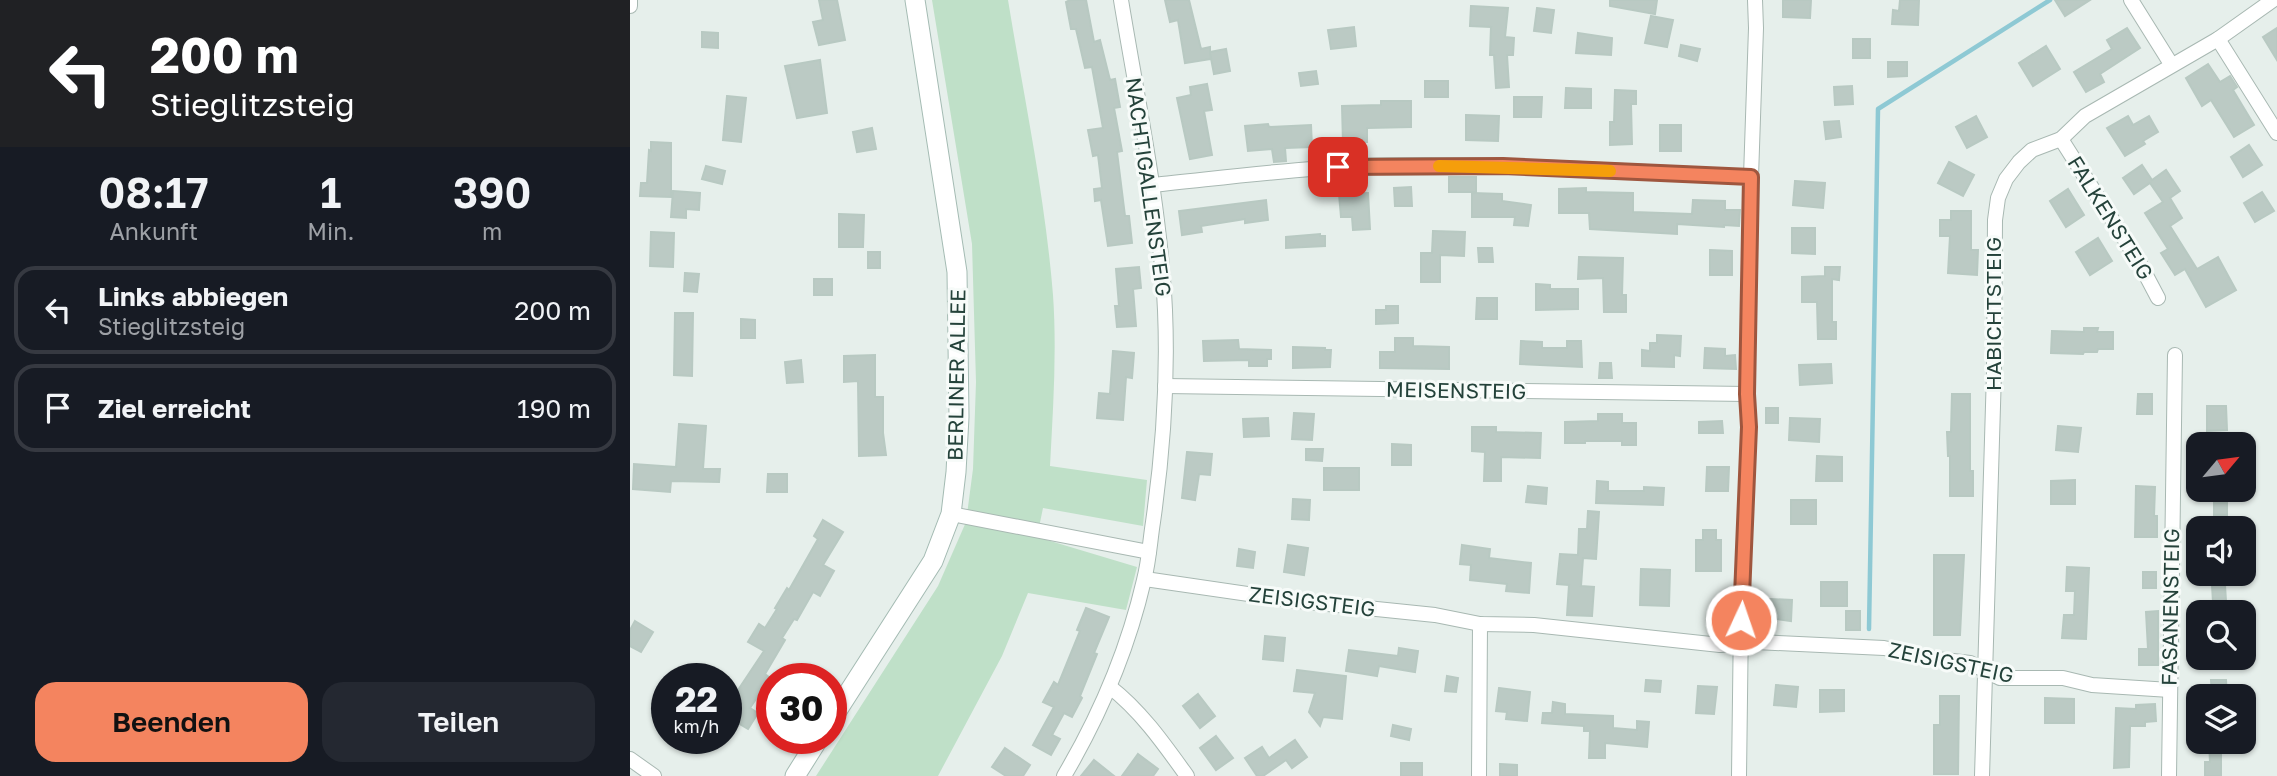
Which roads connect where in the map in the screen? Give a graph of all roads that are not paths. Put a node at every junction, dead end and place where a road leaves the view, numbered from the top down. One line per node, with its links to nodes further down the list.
1 (630, 0): 7 (street)
2 (915, 0): 18 (main road, BERLINER ALLEE)
3 (1121, 0): 13 (street, NACHTIGALLENSTEIG)
4 (1755, 0): 12 (street)
5 (2130, 0): 9 (street)
6 (2273, 0): 8 (street, HABICHTSTEIG)
7 (630, 6)
8 (2218, 39): 9 (street, HABICHTSTEIG); 10 (street)
9 (2171, 64): 11 (street, HABICHTSTEIG)
10 (2277, 133)
11 (2060, 139): 14 (street, FALKENSTEIG); 23 (street, HABICHTSTEIG)
12 (1751, 177): 13 (street); 17 (street)
13 (1152, 185): 16 (street, NACHTIGALLENSTEIG)
14 (2158, 298)
15 (2175, 355): 25 (street, FASANENSTEIG)
16 (1165, 386): 17 (street, MEISENSTEIG); 19 (street, NACHTIGALLENSTEIG)
17 (1747, 394): 22 (street)
18 (951, 514): 19 (street); 26 (main road, BERLINER ALLEE)
19 (1149, 552): 20 (street, NACHTIGALLENSTEIG)
20 (1145, 579): 21 (street, ZEISIGSTEIG); 24 (street, NACHTIGALLENSTEIG)
21 (1480, 624): 22 (street, ZEISIGSTEIG); 33 (street)
22 (1741, 643): 23 (street, ZEISIGSTEIG); 34 (street)
23 (1986, 671): 25 (street, ZEISIGSTEIG); 35 (street, HABICHTSTEIG)
24 (1110, 687): 31 (street, NACHTIGALLENSTEIG); 32 (street)
25 (2170, 690): 36 (street, FASANENSTEIG)
26 (847, 695)
27 (809, 754): 30 (main road)
28 (630, 759): 29 (street)
29 (654, 776)
30 (795, 776)
31 (1064, 776)
32 (1187, 776)
33 (1479, 776)
34 (1739, 776)
35 (1982, 776)
36 (2169, 776)

